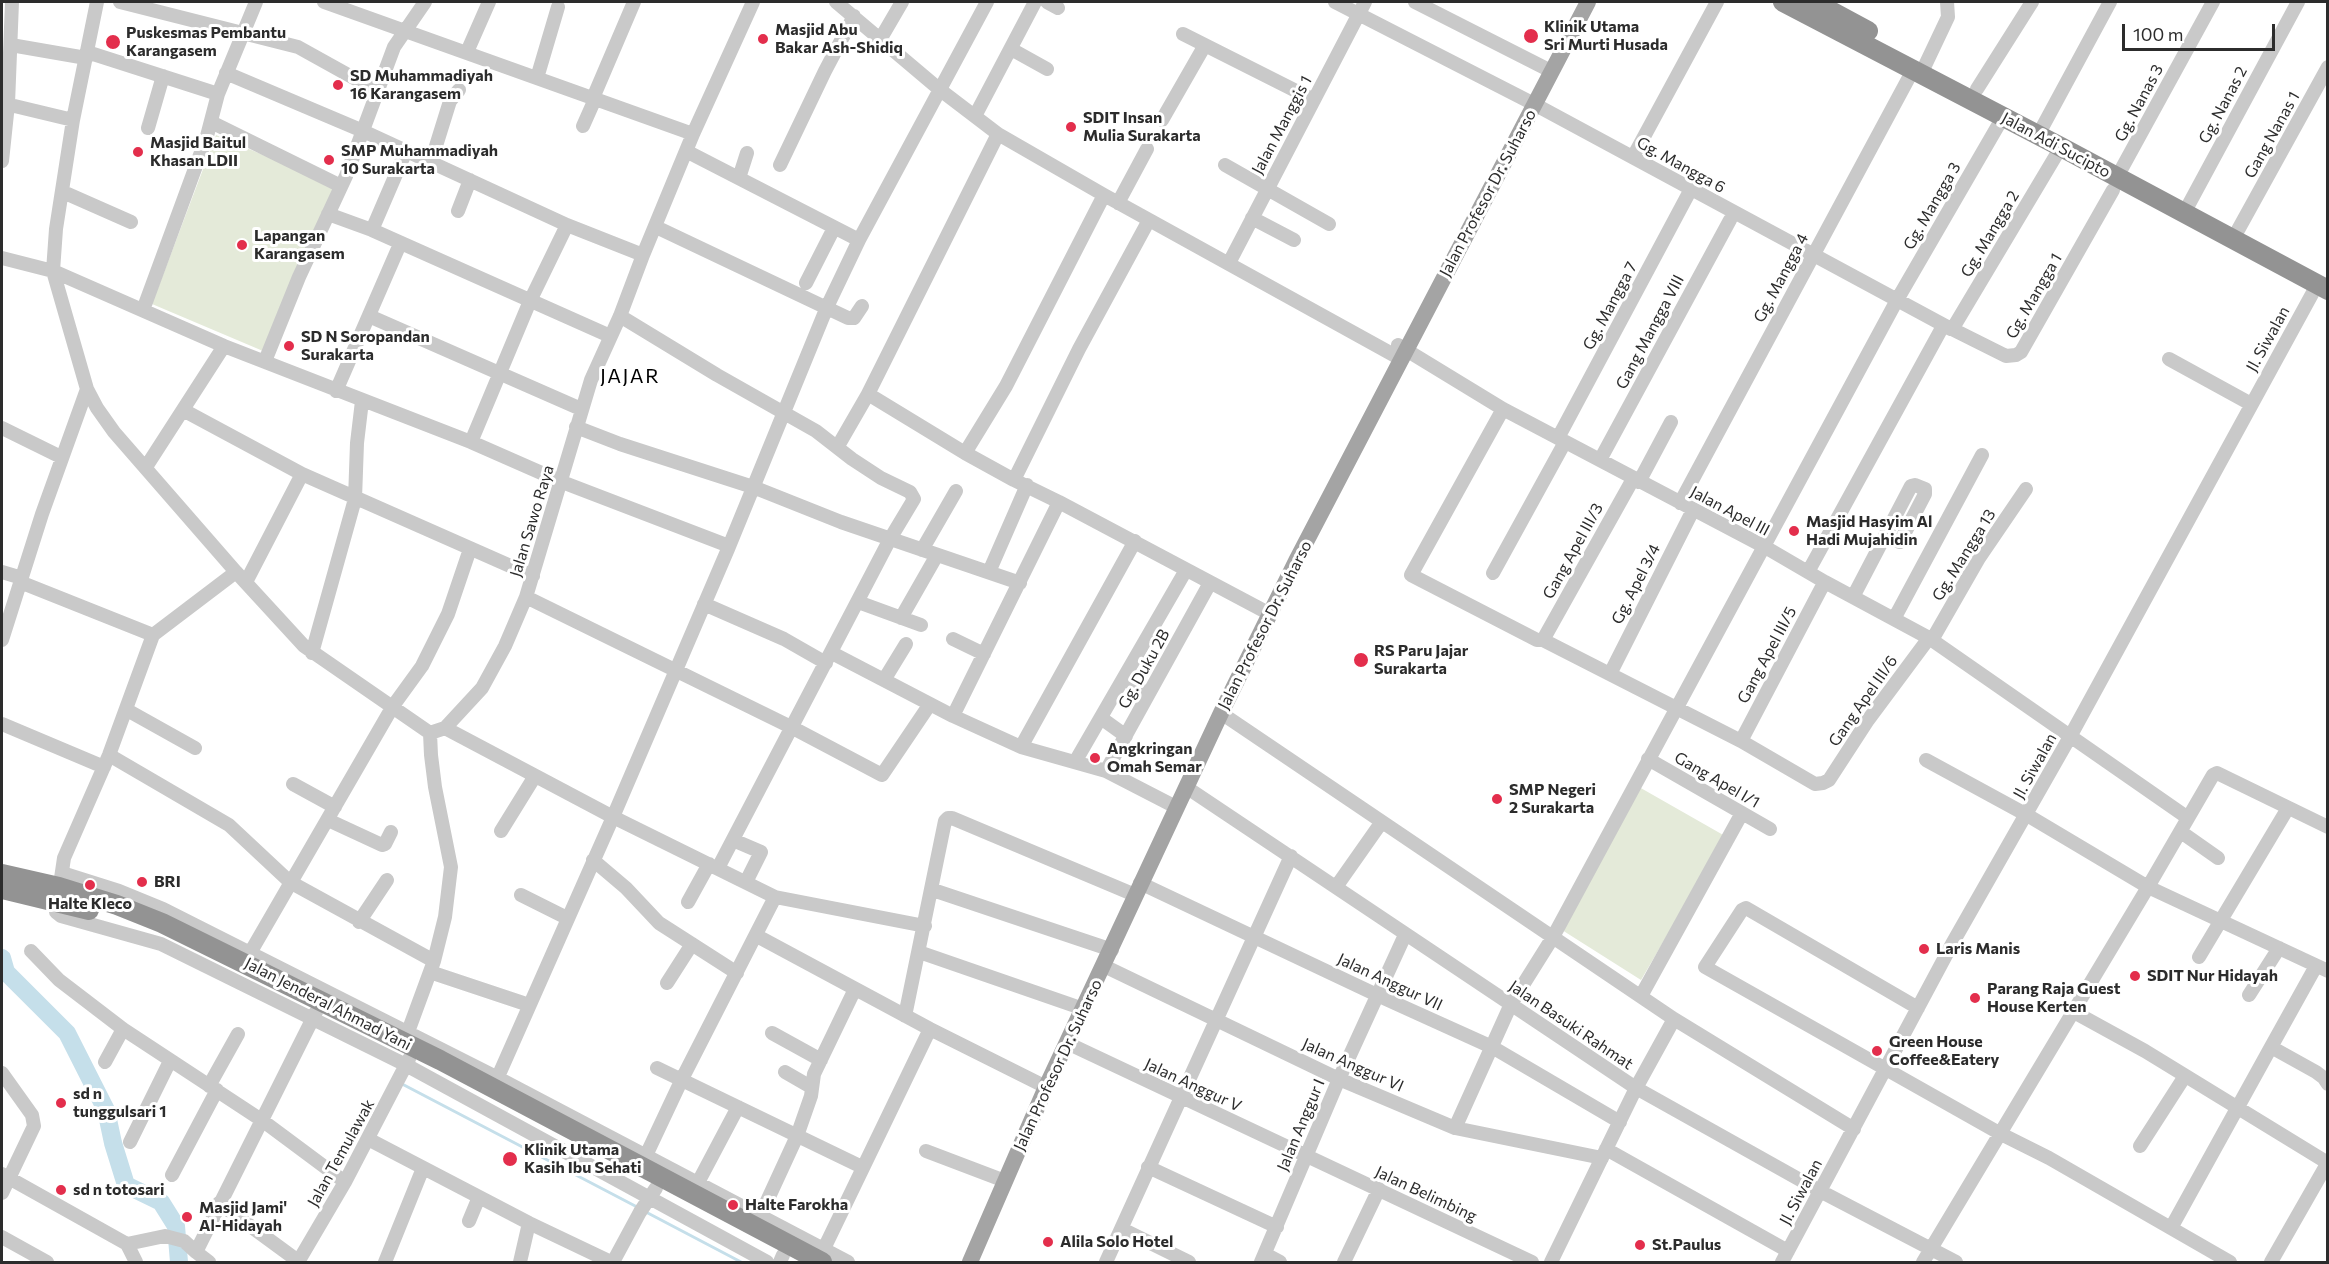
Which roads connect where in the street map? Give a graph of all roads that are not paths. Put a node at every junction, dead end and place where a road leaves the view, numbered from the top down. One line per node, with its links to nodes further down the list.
1 (12, 2): 36 (street)
2 (97, 2): 37 (street)
3 (120, 2): 30 (street)
4 (256, 2): 30 (street)
5 (324, 2): 25 (street)
6 (425, 2): 29 (street)
7 (489, 2): 35 (street)
8 (634, 2): 50 (street)
9 (753, 2): 63 (street, Jalan Sawo Raya)
10 (836, 2): 28 (street, Jalan Apel III)
11 (902, 2): 32 (street)
12 (987, 2): 46 (street)
13 (1035, 2): 34 (street)
14 (1335, 2): 27 (street, Gg. Mangga 6)
15 (1415, 2): 39 (street)
16 (1580, 2): 39 (main road, Jalan Profesor Dr. Suharso); 53 (main road, Jalan Profesor Dr. Suharso)
17 (1717, 2): 70 (street)
18 (1783, 2): 41 (highway, Jalan Adi Sucipto)
19 (1814, 2): 41 (highway, Jalan Adi Sucipto)
20 (1947, 2): 41 (street, Gg. Mangga 4)
21 (2032, 2): 45 (street)
22 (2110, 2): 57 (street)
23 (2213, 2): 73 (street, Gg. Nanas 3)
24 (2298, 2): 84 (street, Gg. Nanas 2)
25 (360, 7): 29 (street)
26 (558, 7): 44 (street)
27 (1362, 8): 51 (street, Jalan Manggis 1); 53 (street, Gg. Mangga 6)
28 (854, 16): 32 (street, Jalan Apel III); 74 (street)
29 (404, 31): 35 (street); 48 (street)
30 (241, 34): 42 (street); 48 (street)
31 (1183, 34): 33 (street)
32 (881, 38): 46 (street, Jalan Apel III)
33 (1205, 45): 51 (street); 56 (street)
34 (1011, 50): 40 (street); 54 (street)
35 (467, 52): 44 (street)
36 (7, 53): 37 (street); 52 (street)
37 (87, 55): 43 (street); 55 (street)
38 (2328, 67): 94 (street, Gang Nanas 1)
39 (1545, 68): 53 (main road, Jalan Profesor Dr. Suharso)
40 (1047, 69)
41 (1920, 69): 45 (highway, Jalan Adi Sucipto); 59 (highway, Jalan Adi Sucipto); 102 (street, Gg. Mangga 4)
42 (226, 73): 49 (street); 62 (street)
43 (163, 76): 49 (street); 61 (street)
44 (537, 78): 50 (street)
45 (1981, 84): 57 (highway, Jalan Adi Sucipto)
46 (939, 89): 54 (street, Jalan Apel III); 98 (street)
47 (459, 90): 72 (street)
48 (379, 92): 62 (street)
49 (218, 94): 58 (street)
50 (594, 98): 60 (street); 63 (street)
51 (1314, 100): 79 (street, Jalan Manggis 1)
52 (5, 103): 55 (street); 71 (street)
53 (1532, 103): 70 (street, Gg. Mangga 6); 118 (main road, Jalan Profesor Dr. Suharso)
54 (975, 116): 64 (street, Jalan Apel III)
55 (73, 120): 82 (street)
56 (1162, 120)
57 (2046, 120): 73 (highway, Jalan Adi Sucipto)
58 (211, 123): 78 (street); 112 (street)
59 (2000, 123): 65 (highway, Jalan Adi Sucipto); 108 (street, Gg. Mangga 3)
60 (583, 126)
61 (148, 128)
62 (363, 131): 67 (street); 78 (street)
63 (693, 134): 68 (street, Jalan Sawo Raya)
64 (998, 134): 83 (street, Jalan Apel III); 124 (street)
65 (2061, 147): 107 (highway, Jalan Adi Sucipto); 115 (street, Gg. Mangga 2)
66 (1147, 149): 85 (street)
67 (406, 151): 72 (street); 97 (street)
68 (686, 151): 76 (street); 95 (street, Jalan Sawo Raya)
69 (747, 153): 76 (street)
70 (1633, 157): 80 (street, Gg. Mangga 6)
71 (2, 161)
72 (431, 162): 77 (street)
73 (2125, 162): 84 (highway, Jalan Adi Sucipto)
74 (780, 165)
75 (1225, 165): 79 (street)
76 (739, 178): 96 (street)
77 (470, 180): 86 (street); 93 (street)
78 (341, 186): 87 (street)
79 (1267, 189): 88 (street, Jalan Manggis 1); 92 (street)
80 (1691, 189): 102 (street, Gg. Mangga 6); 136 (street, Gg. Mangga 7)
81 (2114, 190): 115 (street, Gg. Mangga 1)
82 (63, 192): 91 (street); 105 (street)
83 (1104, 195): 85 (street, Jalan Apel III); 139 (street)
84 (2192, 198): 94 (highway, Jalan Adi Sucipto)
85 (1118, 203): 89 (street, Jalan Apel III)
86 (458, 211)
87 (328, 214): 97 (street); 120 (street)
88 (1252, 218): 99 (street); 104 (street, Jalan Manggis 1)
89 (1149, 220): 104 (street, Jalan Apel III); 145 (street)
90 (1730, 220): 142 (street, Gang Mangga VIII)
91 (131, 222)
92 (1329, 224)
93 (567, 225): 101 (street); 109 (street)
94 (2241, 225): 107 (highway, Jalan Adi Sucipto)
95 (656, 227): 101 (street, Jalan Sawo Raya); 111 (street)
96 (834, 228): 98 (street); 106 (street)
97 (372, 230): 100 (street)
98 (859, 240): 111 (street)
99 (1294, 240)
100 (400, 244): 109 (street); 113 (street)
101 (643, 255): 114 (street, Jalan Sawo Raya)
102 (1812, 255): 108 (street, Gg. Mangga 6); 154 (street, Gg. Mangga 4)
103 (2, 258): 105 (street)
104 (1229, 263): 118 (street, Jalan Apel III)
105 (53, 271): 112 (street); 122 (street)
106 (806, 284)
107 (2324, 284): 126 (street, Jl. Siwalan)
108 (1897, 300): 115 (street, Gg. Mangga 1); 160 (street, Gg. Mangga 3)
109 (530, 301): 116 (street); 121 (street)
110 (862, 306): 111 (street)
111 (826, 307): 132 (street)
112 (143, 310): 117 (street)
113 (369, 316): 121 (street); 123 (street)
114 (620, 316): 116 (street, Jalan Sawo Raya); 132 (street)
115 (1947, 327): 167 (street, Gg. Mangga 2)
116 (610, 336): 131 (street, Jalan Sawo Raya)
117 (224, 346): 120 (street); 130 (street)
118 (1400, 352): 128 (street, Jalan Apel III); 180 (main road, Jalan Profesor Dr. Suharso)
119 (2169, 359): 126 (street)
120 (265, 361): 123 (street)
121 (501, 374): 131 (street); 137 (street)
122 (87, 389): 127 (street); 129 (street)
123 (336, 391): 125 (street)
124 (868, 394): 138 (street); 139 (street)
125 (362, 401): 137 (street); 152 (street)
126 (2251, 404): 209 (street, Jl. Siwalan)
127 (97, 408): 129 (street); 143 (street)
128 (1503, 409): 136 (street, Jalan Apel III); 188 (street)
129 (80, 410): 141 (street)
130 (183, 410): 143 (street); 144 (street)
131 (581, 410): 134 (street, Jalan Sawo Raya)
132 (783, 412): 138 (street); 149 (street)
133 (1671, 422): 146 (street, Gang Apel III/3)
134 (576, 427): 147 (street, Jalan Sawo Raya); 149 (street)
135 (3, 432): 141 (street)
136 (1562, 440): 142 (street, Jalan Apel III); 169 (street, Gg. Mangga 7)
137 (471, 442): 147 (street)
138 (838, 446): 157 (street)
139 (965, 453): 145 (street)
140 (1982, 455): 182 (street)
141 (61, 457): 171 (street)
142 (1600, 460): 146 (street, Jalan Apel III)
143 (146, 467): 166 (street)
144 (302, 474): 152 (street); 172 (street)
145 (1014, 480): 148 (street)
146 (1636, 480): 154 (street, Jalan Apel III); 188 (street, Gang Apel III/3)
147 (562, 482): 159 (street); 170 (street, Jalan Sawo Raya)
148 (1027, 485): 153 (street); 168 (street)
149 (753, 488): 157 (street); 159 (street)
150 (2026, 489): 187 (street, Gg. Mangga 13)
151 (956, 491): 162 (street)
152 (355, 499): 161 (street); 190 (street)
153 (1059, 502): 158 (street); 173 (street)
154 (1680, 503): 155 (street, Jalan Apel III)
155 (1693, 510): 160 (street, Jalan Apel III); 194 (street, Gg. Apel 3/4)
156 (1886, 537): 177 (street)
157 (890, 539): 162 (street); 178 (street)
158 (1135, 541): 164 (street); 212 (street)
159 (729, 546): 179 (street)
160 (1765, 547): 167 (street, Jalan Apel III); 200 (street, Gg. Mangga 3)
161 (470, 549): 170 (street); 199 (street)
162 (922, 550): 163 (street)
163 (937, 555): 168 (street); 181 (street)
164 (1186, 570): 174 (street); 195 (street)
165 (2, 572): 171 (street)
166 (236, 572): 172 (street); 185 (street)
167 (1809, 572): 177 (street, Jalan Apel III)
168 (989, 573): 173 (street)
169 (1494, 573)
170 (533, 576): 176 (street, Jalan Sawo Raya)
171 (21, 580): 184 (street); 185 (street)
172 (246, 582): 190 (street)
173 (1020, 583): 191 (street)
174 (1210, 583): 180 (street); 197 (street, Gg. Duku 2B)
175 (1823, 585): 211 (street, Gang Apel III/5)
176 (526, 597): 193 (street); 206 (street, Jalan Sawo Raya)
177 (1853, 597): 182 (street, Jalan Apel III)
178 (858, 602): 181 (street); 192 (street)
179 (704, 604): 192 (street); 193 (street)
180 (1267, 612): 202 (main road, Jalan Profesor Dr. Suharso); 221 (main road, Jalan Profesor Dr. Suharso)
181 (901, 618): 183 (street)
182 (1894, 619): 187 (street, Jalan Apel III)
183 (921, 625)
184 (2, 635)
185 (153, 635): 201 (street)
186 (953, 639): 191 (street)
187 (1930, 639): 209 (street, Jalan Apel III); 211 (street, Gang Apel III/6)
188 (1543, 640): 194 (street)
189 (906, 644): 196 (street)
190 (312, 653): 199 (street)
191 (984, 654): 203 (street)
192 (829, 658): 196 (street); 207 (street)
193 (675, 670): 207 (street); 227 (street)
194 (1610, 674): 200 (street)
195 (1124, 678): 197 (street); 204 (street)
196 (884, 680): 198 (street)
197 (1148, 695): 210 (street, Gg. Duku 2B)
198 (930, 704): 203 (street); 207 (street)
199 (393, 706): 208 (street); 223 (street)
200 (1675, 708): 211 (street); 214 (street, Gg. Mangga 3)
201 (127, 710): 213 (street); 216 (street)
202 (1221, 713): 221 (main road, Jalan Profesor Dr. Suharso); 230 (street)
203 (953, 716): 212 (street)
204 (1101, 718): 210 (street); 217 (street)
205 (2, 724): 216 (street)
206 (445, 728): 208 (street, Jalan Sawo Raya); 219 (street)
207 (793, 728): 236 (street)
208 (430, 734): 271 (street)
209 (2071, 735): 226 (street, Jl. Siwalan); 228 (street, Jalan Apel III)
210 (1126, 736): 218 (street, Gg. Duku 2B)
211 (1741, 741)
212 (1021, 747): 217 (street)
213 (195, 748)
214 (1648, 759): 225 (street, Gang Apel I/1); 261 (street, Gg. Mangga 3)
215 (1926, 760): 226 (street)
216 (107, 761): 243 (street); 245 (street)
217 (1075, 762): 218 (street)
218 (1106, 771): 222 (street)
219 (535, 776): 227 (street); 233 (street)
220 (293, 784): 223 (street)
221 (1183, 785): 222 (main road, Jalan Profesor Dr. Suharso); 237 (street, Jalan Basuki Rahmat)
222 (1173, 806): 250 (main road, Jalan Profesor Dr. Suharso)
223 (335, 807): 229 (street)
224 (2288, 808): 228 (street); 231 (street); 256 (street)
225 (1742, 813): 232 (street, Gang Apel I/1); 279 (street)
226 (2027, 814): 247 (street); 283 (street, Jl. Siwalan)
227 (613, 817): 239 (street); 240 (street)
228 (2188, 818): 235 (street)
229 (328, 820): 234 (street); 243 (street)
230 (1381, 823): 246 (street); 261 (street)
231 (2328, 827)
232 (1770, 829)
233 (501, 831)
234 (391, 832)
235 (2181, 832): 238 (street); 247 (street)
236 (733, 840): 240 (street); 244 (street)
237 (1290, 856): 246 (street, Jalan Basuki Rahmat); 260 (street)
238 (2218, 858)
239 (592, 860): 254 (street); 262 (street)
240 (714, 866): 244 (street); 253 (street)
241 (2, 874): 245 (highway, Jalan Jenderal Ahmad Yani)
242 (387, 880): 255 (street)
243 (290, 882): 255 (street); 268 (street)
244 (746, 882): 252 (street)
245 (59, 887): 248 (highway, Jalan Jenderal Ahmad Yani); 269 (highway, Jalan Jenderal Ahmad Yani); 269 (street)
246 (1336, 887): 258 (street, Jalan Basuki Rahmat)
247 (2148, 887): 256 (street); 284 (street)
248 (2, 889)
249 (933, 890): 250 (street, Jalan Anggur VII); 257 (street); 263 (street)
250 (1134, 890): 260 (street, Jalan Anggur VII); 263 (main road, Jalan Profesor Dr. Suharso)
251 (521, 895): 254 (street)
252 (775, 897): 257 (street); 259 (street)
253 (688, 902)
254 (567, 918): 281 (street)
255 (359, 922): 271 (street)
256 (2222, 922): 264 (street); 267 (street)
257 (925, 926): 266 (street)
258 (1405, 935): 277 (street, Jalan Anggur I); 280 (street, Jalan Basuki Rahmat)
259 (757, 936): 273 (street); 276 (street)
260 (1253, 937): 277 (street, Jalan Anggur VII); 287 (street)
261 (1553, 937): 279 (street); 280 (street, Gg. Mangga 3)
262 (692, 944): 273 (street); 274 (street)
263 (1108, 948): 270 (main road, Jalan Profesor Dr. Suharso); 282 (main road, Jalan Profesor Dr. Suharso)
264 (2278, 948): 272 (street); 278 (street)
265 (31, 951): 289 (street)
266 (919, 952): 282 (street); 286 (street)
267 (2199, 957)
268 (248, 958): 269 (highway, Jalan Jenderal Ahmad Yani); 275 (highway, Jalan Jenderal Ahmad Yani)
269 (217, 959): 275 (highway, Jalan Jenderal Ahmad Yani)
270 (1104, 966): 287 (street, Jalan Anggur VI); 294 (main road, Jalan Profesor Dr. Suharso)
271 (432, 967): 281 (street); 293 (street)
272 (2322, 968): 296 (street)
273 (737, 973): 305 (street)
274 (667, 983)
275 (276, 984): 285 (highway, Jalan Jenderal Ahmad Yani)
276 (855, 989): 286 (street); 298 (street)
277 (1377, 995): 295 (street, Jalan Anggur VII); 306 (street, Jalan Anggur I)
278 (2249, 995)
279 (1641, 996): 288 (street)
280 (1510, 1004): 295 (street, Gg. Mangga 3); 311 (street, Jalan Basuki Rahmat)
281 (529, 1005): 312 (street)
282 (1075, 1006): 308 (main road, Jalan Profesor Dr. Suharso)
283 (1918, 1008): 301 (street, Jl. Siwalan); 301 (street)
284 (2074, 1012): 304 (street); 320 (street)
285 (314, 1014): 293 (highway, Jalan Jenderal Ahmad Yani); 316 (street)
286 (905, 1016): 290 (street)
287 (1216, 1019): 306 (street, Jalan Anggur VI); 313 (street)
288 (1674, 1019): 311 (street); 319 (street)
289 (123, 1029): 297 (street); 299 (street)
290 (930, 1029): 308 (street); 331 (street)
291 (772, 1033): 298 (street)
292 (238, 1034): 309 (street)
293 (388, 1042): 312 (highway, Jalan Jenderal Ahmad Yani); 312 (highway, Jalan Jenderal Ahmad Yani); 322 (street, Jalan Temulawak)
294 (1067, 1043): 308 (main road, Jalan Profesor Dr. Suharso); 313 (street, Jalan Anggur V)
295 (1492, 1047): 317 (street, Jalan Anggur VII); 318 (street, Gg. Mangga 3)
296 (2271, 1047): 307 (street); 315 (street)
297 (170, 1060): 309 (street); 323 (street)
298 (821, 1060): 310 (street)
299 (105, 1062)
300 (657, 1068): 305 (street)
301 (1887, 1068): 319 (street, Jl. Siwalan); 320 (street)
302 (785, 1072): 310 (street)
303 (2, 1073): 335 (street)
304 (2185, 1076): 315 (street); 325 (street)
305 (682, 1079): 314 (street); 330 (street)
306 (1339, 1079): 318 (street, Jalan Anggur VI); 328 (street, Jalan Anggur I)
307 (2328, 1084)
308 (1042, 1086): 336 (main road, Jalan Profesor Dr. Suharso)
309 (213, 1088): 316 (street); 334 (street)
310 (811, 1088): 321 (street)
311 (1636, 1088): 317 (street); 340 (street, Jalan Basuki Rahmat)
312 (485, 1090): 324 (highway, Jalan Jenderal Ahmad Yani); 330 (highway, Jalan Jenderal Ahmad Yani)
313 (1180, 1098): 328 (street, Jalan Anggur V); 332 (street)
314 (738, 1107): 321 (street); 338 (street)
315 (2237, 1108): 329 (street); 349 (street)
316 (263, 1120): 337 (street); 344 (street)
317 (1620, 1122): 327 (street)
318 (1455, 1128): 327 (street, Jalan Anggur VI)
319 (1854, 1130): 340 (street, Jl. Siwalan)
320 (2001, 1134): 349 (street); 353 (street)
321 (797, 1136): 331 (street); 346 (street)
322 (368, 1139): 333 (street); 337 (street, Jalan Temulawak)
323 (130, 1142)
324 (564, 1145): 330 (highway, Jalan Jenderal Ahmad Yani); 343 (street)
325 (2140, 1146)
326 (926, 1151): 336 (street)
327 (1604, 1154): 357 (street, Jalan Anggur VI); 374 (street)
328 (1305, 1155): 339 (street, Jalan Belimbing); 348 (street, Jalan Anggur I)
329 (2327, 1163): 378 (street)
330 (640, 1167): 338 (highway); 343 (highway)
331 (862, 1167): 355 (street)
332 (1148, 1167): 348 (street); 350 (street)
333 (423, 1168): 342 (street); 363 (street)
334 (172, 1175)
335 (5, 1176): 341 (street); 352 (street)
336 (1002, 1179): 367 (main road, Jalan Profesor Dr. Suharso); 368 (main road, Jalan Profesor Dr. Suharso)
337 (345, 1182): 359 (street, Jalan Temulawak)
338 (695, 1189): 346 (highway)
339 (1379, 1190): 372 (street); 373 (street, Jalan Belimbing)
340 (1820, 1191): 353 (street, Jalan Basuki Rahmat); 357 (street, Jl. Siwalan)
341 (2, 1193)
342 (479, 1197): 345 (street); 347 (street)
343 (648, 1200): 358 (highway); 365 (street)
344 (219, 1203): 354 (street); 359 (street)
345 (470, 1221)
346 (758, 1222): 355 (highway)
347 (529, 1223): 364 (street); 365 (street)
348 (1277, 1227): 356 (street, Jalan Anggur I)
349 (2171, 1228): 377 (street)
350 (1122, 1229): 369 (street); 370 (street)
351 (2, 1237): 360 (street)
352 (127, 1244): 354 (street); 361 (street)
353 (1932, 1249): 375 (street); 376 (street, Jalan Basuki Rahmat)
354 (196, 1252): 362 (street)
355 (821, 1258): 366 (street)
356 (1263, 1258): 371 (street)
357 (1786, 1259)
358 (782, 1261)
359 (298, 1262)
360 (47, 1263)
361 (136, 1263)
362 (209, 1263)
363 (385, 1263)
364 (520, 1263)
365 (612, 1263)
366 (848, 1263)
367 (964, 1263)
368 (970, 1263)
369 (1106, 1263)
370 (1189, 1263)
371 (1280, 1263)
372 (1344, 1263)
373 (1532, 1263)
374 (1551, 1263)
375 (1923, 1263)
376 (1956, 1263)
377 (2230, 1263)
378 (2271, 1263)

